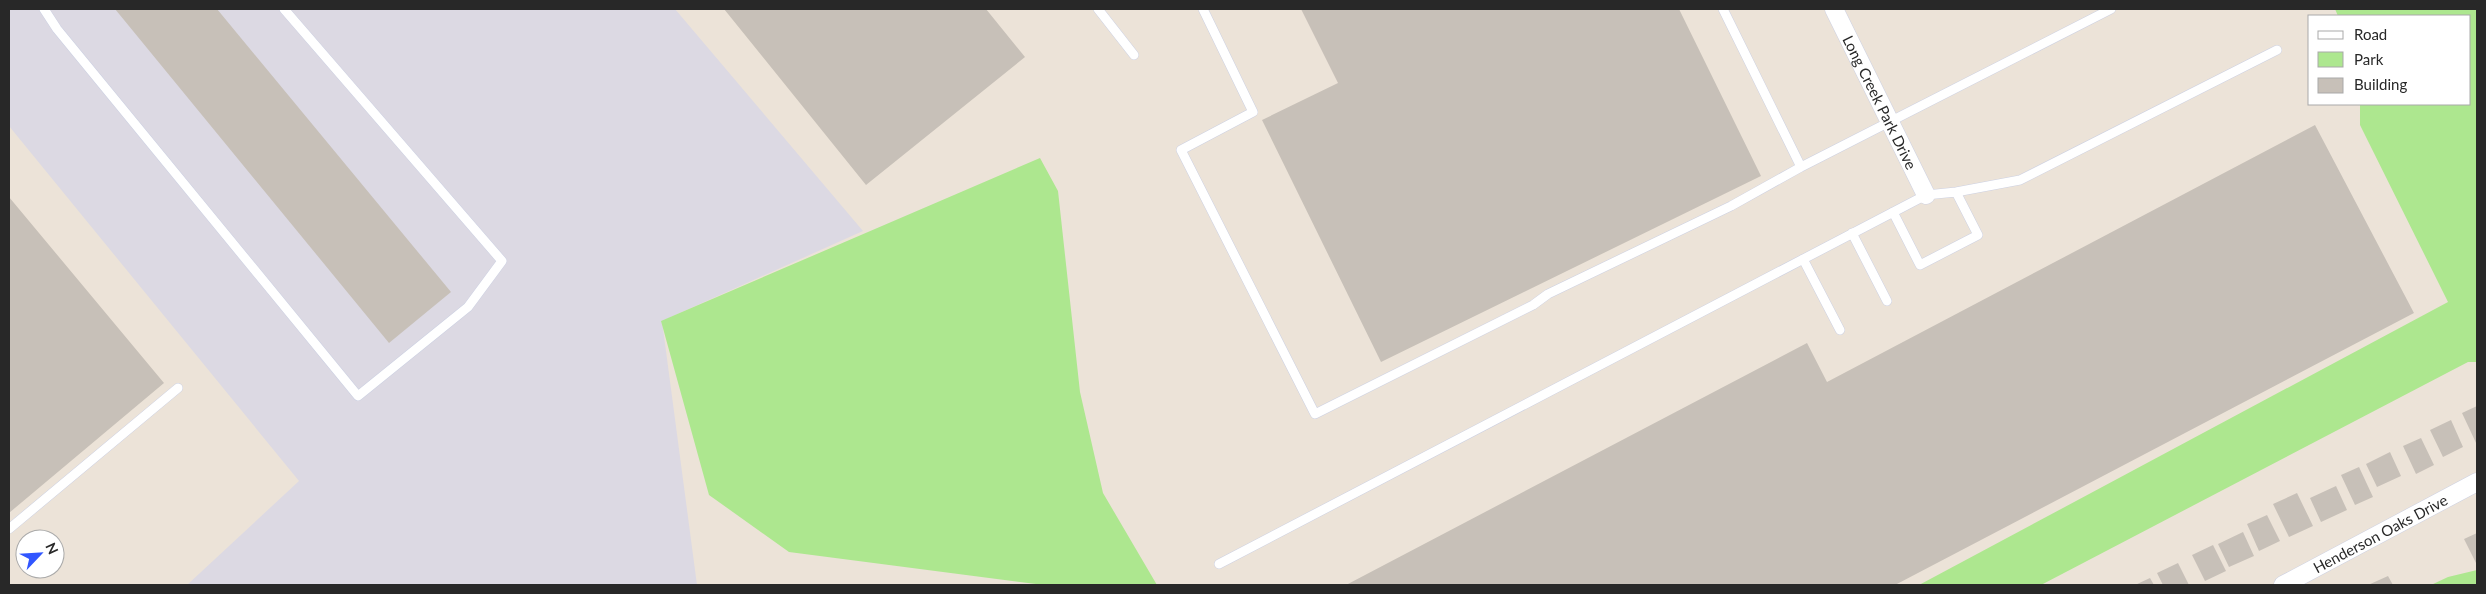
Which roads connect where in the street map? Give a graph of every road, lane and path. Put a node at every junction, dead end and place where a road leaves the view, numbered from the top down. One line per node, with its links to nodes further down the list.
1 (44, 9): 2 (lane)
2 (284, 9)
3 (1098, 9): 9 (lane)
4 (1203, 9): 11 (lane)
5 (1723, 9): 11 (lane)
6 (1834, 9): 10 (street, Long Creek Park Drive)
7 (2111, 9): 10 (lane)
8 (2278, 50): 12 (lane)
9 (1134, 55)
10 (1891, 122): 11 (lane); 13 (street, Long Creek Park Drive)
11 (1801, 167)
12 (1956, 192): 13 (lane); 14 (lane)
13 (1926, 195): 14 (lane)
14 (1893, 212): 15 (lane)
15 (1852, 233): 16 (lane); 17 (lane)
16 (1803, 259): 18 (lane); 22 (lane)
17 (1887, 301)
18 (1840, 330)
19 (178, 388): 21 (lane)
20 (2477, 482): 23 (street, Henderson Oaks Drive)
21 (9, 529)
22 (1219, 564)
23 (2283, 585)

